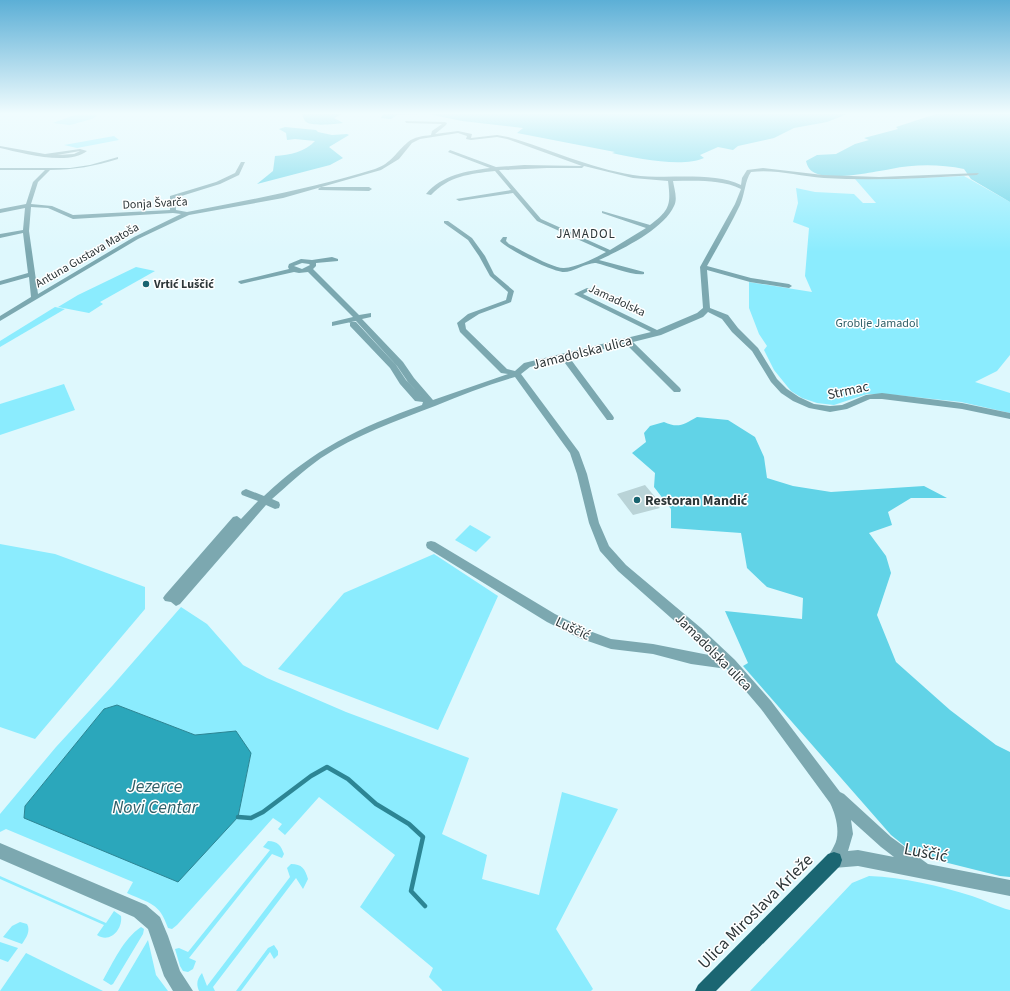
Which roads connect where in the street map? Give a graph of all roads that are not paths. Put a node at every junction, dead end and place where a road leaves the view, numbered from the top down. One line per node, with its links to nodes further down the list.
1 (112, 159): 9 (street)
2 (395, 159): 14 (street, Donja Švarča)
3 (471, 159): 10 (street)
4 (570, 159): 7 (street, Donja Švarča)
5 (243, 163): 21 (street)
6 (60, 165): 9 (street)
7 (592, 167): 10 (street); 12 (street)
8 (0, 169): 9 (street)
9 (52, 169): 19 (street)
10 (496, 169): 16 (street); 17 (street)
11 (977, 174): 13 (street)
12 (670, 180): 13 (street); 25 (street)
13 (744, 188): 34 (street)
14 (309, 189): 15 (street); 23 (street, Donja Švarča)
15 (370, 189)
16 (515, 191): 18 (street); 29 (street)
17 (429, 194)
18 (459, 199)
19 (28, 206): 20 (street, Donja Švarča); 21 (street, Donja Švarča); 26 (street)
20 (0, 211)
21 (173, 211): 23 (street, Donja Švarča)
22 (604, 212): 25 (street)
23 (187, 214): 41 (street, Antuna Gustava Matoša)
24 (446, 222): 50 (street)
25 (649, 227): 29 (street)
26 (26, 231): 27 (street); 36 (street)
27 (0, 236)
28 (505, 238): 31 (street)
29 (610, 252): 31 (street)
30 (336, 260): 33 (street)
31 (595, 261): 35 (street)
32 (294, 263): 33 (street); 33 (street); 37 (street)
33 (312, 266): 45 (street)
34 (703, 267): 39 (street); 42 (street)
35 (642, 273)
36 (31, 274): 38 (street); 41 (street)
37 (241, 282)
38 (0, 283)
39 (789, 286)
40 (588, 289): 47 (street, Jamadolska)
41 (35, 298): 44 (street, Antuna Gustava Matoša)
42 (707, 310): 47 (street, Jamadolska ulica); 54 (street, Strmac)
43 (368, 315): 45 (street)
44 (0, 319)
45 (353, 319): 46 (street); 52 (street); 53 (street)
46 (335, 324)
47 (658, 333): 48 (street, Jamadolska ulica)
48 (628, 341): 49 (street, Jamadolska ulica); 51 (street)
49 (564, 356): 50 (street, Jamadolska ulica); 55 (street)
50 (516, 374): 53 (street); 61 (street, Jamadolska ulica)
51 (677, 390)
52 (415, 402): 53 (street); 57 (street)
53 (427, 403): 57 (street)
54 (1010, 416)
55 (610, 418)
56 (246, 493): 57 (street)
57 (262, 498): 58 (street); 60 (street)
58 (275, 505)
59 (431, 545): 61 (street, Luščić)
60 (173, 600)
61 (731, 664): 62 (street, Jamadolska ulica)
62 (831, 790): 64 (street, Jamadolska ulica); 65 (street, Jamadolska ulica)
63 (0, 852): 67 (street)
64 (834, 860): 65 (street, Luščić); 68 (main road, Ulica Miroslava Krleže)
65 (927, 872): 66 (street, Luščić)
66 (1010, 888)
67 (184, 991)
68 (704, 991)

